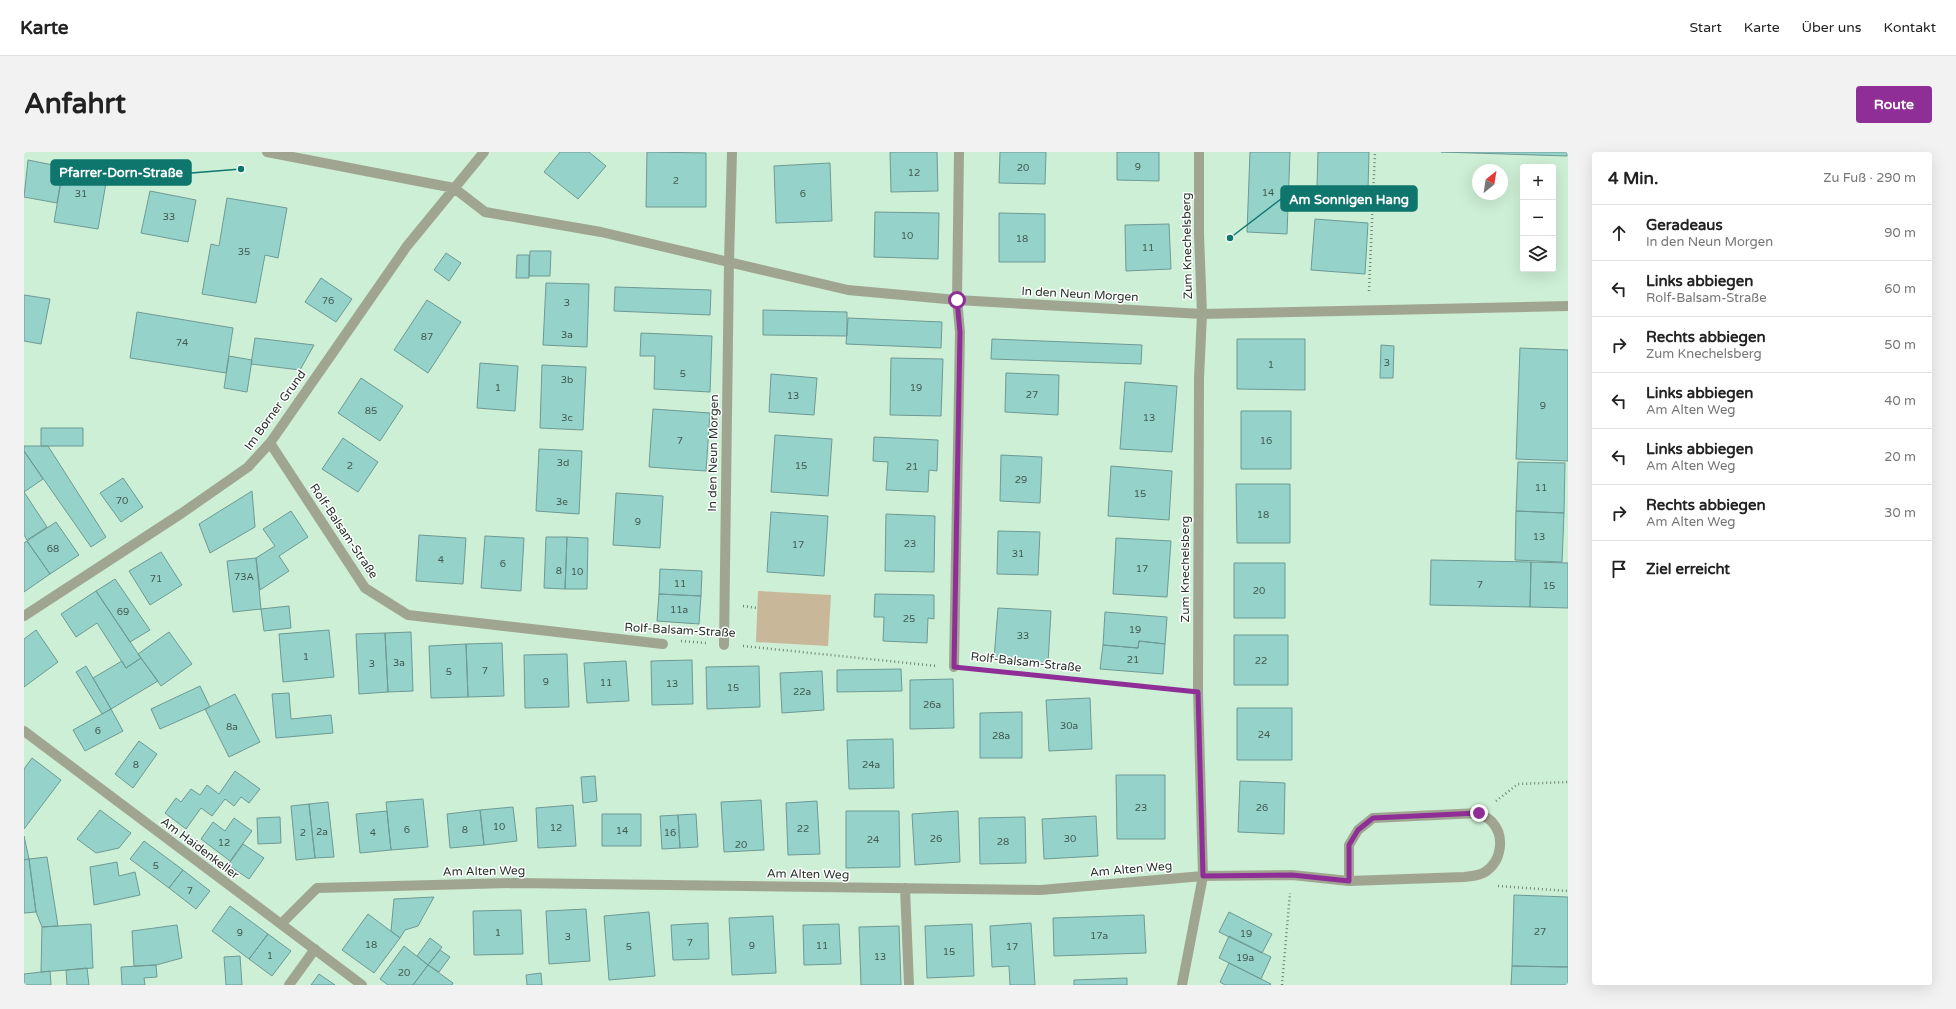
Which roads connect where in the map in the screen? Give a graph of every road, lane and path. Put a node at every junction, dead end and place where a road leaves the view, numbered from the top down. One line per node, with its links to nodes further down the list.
1 (267, 152): 7 (street)
2 (484, 152): 7 (street, Im Borner Grund)
3 (732, 152): 8 (street, In den Neun Morgen)
4 (959, 152): 9 (street)
5 (1199, 152): 12 (street, Zum Knechelsberg)
6 (1375, 152): 11 (path)
7 (454, 188): 8 (street, In den Neun Morgen); 13 (street, Im Borner Grund)
8 (728, 261): 9 (street, In den Neun Morgen); 16 (street, In den Neun Morgen)
9 (957, 300): 12 (street, In den Neun Morgen); 17 (street)
10 (1568, 306): 11 (street, In den Neun Morgen)
11 (1368, 310): 12 (street, In den Neun Morgen)
12 (1202, 314): 18 (street, Zum Knechelsberg)
13 (270, 443): 14 (street, Im Borner Grund); 15 (street, Rolf-Balsam-Straße)
14 (24, 616)
15 (664, 644): 16 (path, Rolf-Balsam-Straße)
16 (724, 645): 17 (path, Rolf-Balsam-Straße)
17 (954, 667): 18 (path, Rolf-Balsam-Straße)
18 (1198, 692): 23 (street, Zum Knechelsberg)
19 (24, 731): 28 (street, Am Haidenkeller)
20 (1568, 782): 21 (path)
21 (1479, 813): 24 (street); 25 (street)
22 (1292, 875): 23 (street, Am Alten Weg); 25 (street, Am Alten Weg); 34 (path)
23 (1203, 876): 26 (street, Am Alten Weg); 33 (street, Zum Knechelsberg)
24 (1475, 876): 25 (street, Am Alten Weg); 27 (path)
25 (1349, 881)
26 (905, 888): 28 (street, Am Alten Weg); 32 (street)
27 (1568, 891)
28 (281, 924): 29 (street, Am Haidenkeller)
29 (314, 949): 30 (street); 31 (street, Am Haidenkeller)
30 (289, 985)
31 (362, 985)
32 (909, 985)
33 (1182, 985)
34 (1282, 985)

